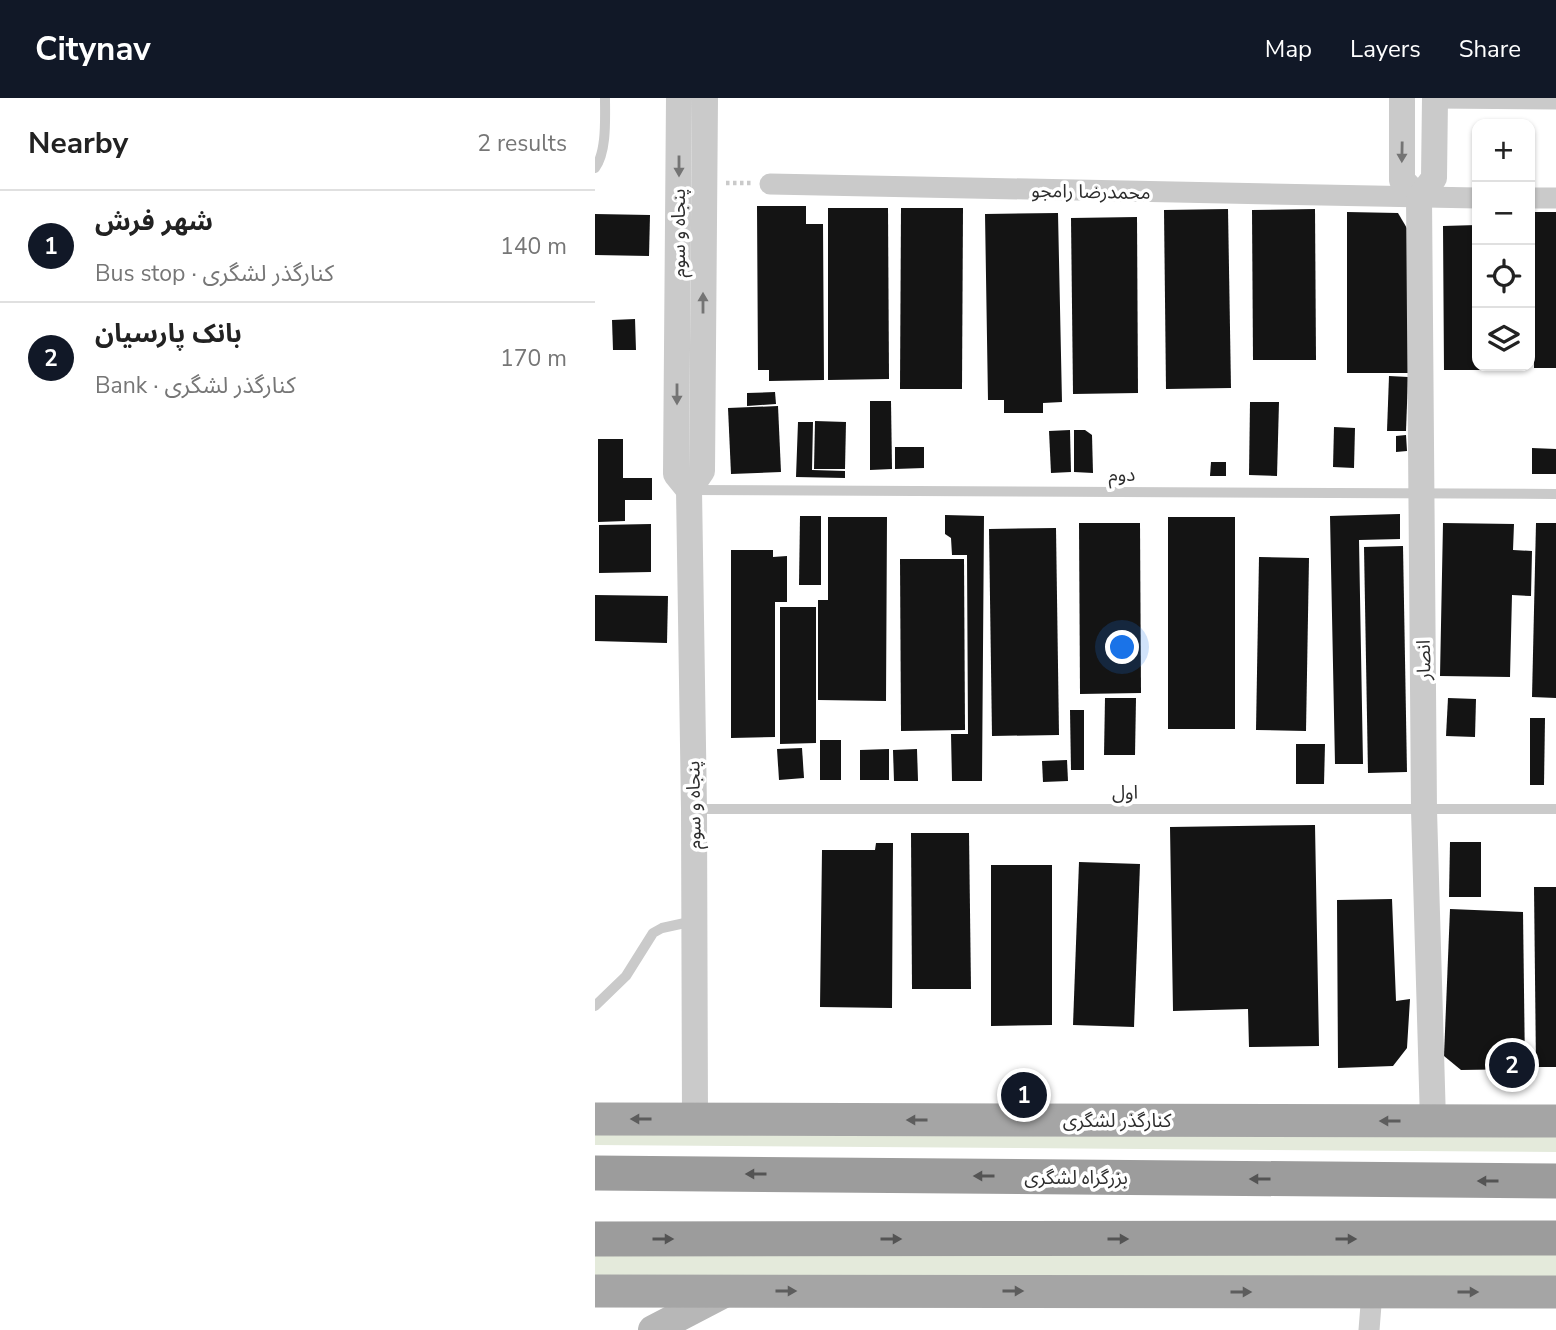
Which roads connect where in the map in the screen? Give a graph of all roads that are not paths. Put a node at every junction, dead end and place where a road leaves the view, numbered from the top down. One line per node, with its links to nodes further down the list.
1 (605, 98): 7 (lane)
2 (679, 98): 13 (street, پنجاه و سوم, one-way to 13)
3 (705, 98): 13 (street, پنجاه و سوم, one-way to 3)
4 (1402, 98): 9 (street, one-way to 9)
5 (1435, 98): 6 (street); 9 (street, انصار)
6 (1556, 99)
7 (595, 168)
8 (771, 184): 9 (street, محمدرضا رامجو)
9 (1419, 198): 10 (street, محمدرضا رامجو); 14 (street, انصار)
10 (1472, 198)
11 (1535, 198): 12 (street)
12 (1556, 198)
13 (689, 490): 14 (lane, دوم); 16 (street, پنجاه و سوم)
14 (1421, 493): 15 (lane, دوم); 18 (street, انصار)
15 (1556, 494)
16 (694, 809): 18 (lane, اول); 19 (street, پنجاه و سوم)
17 (1556, 809): 18 (lane, اول)
18 (1424, 810): 23 (street, انصار)
19 (694, 921): 20 (lane); 22 (street, پنجاه و سوم)
20 (595, 1006)
21 (595, 1119): 22 (main road, کنارگذر لشگری, one-way to 21)
22 (695, 1119): 23 (main road, کنارگذر لشگری, one-way to 22)
23 (1433, 1121): 24 (main road, کنارگذر لشگری)
24 (1556, 1121)
25 (601, 1172): 26 (highway, بزرگراه لشگری, one-way to 25)
26 (1556, 1181)
27 (1556, 1238): 28 (highway, one-way to 27)
28 (595, 1239)
29 (595, 1291): 30 (main road)
30 (727, 1291): 31 (main road, one-way to 31); 33 (main road)
31 (1372, 1292): 32 (main road, one-way to 32); 34 (street)
32 (1556, 1292)
33 (653, 1330)
34 (1369, 1330)

